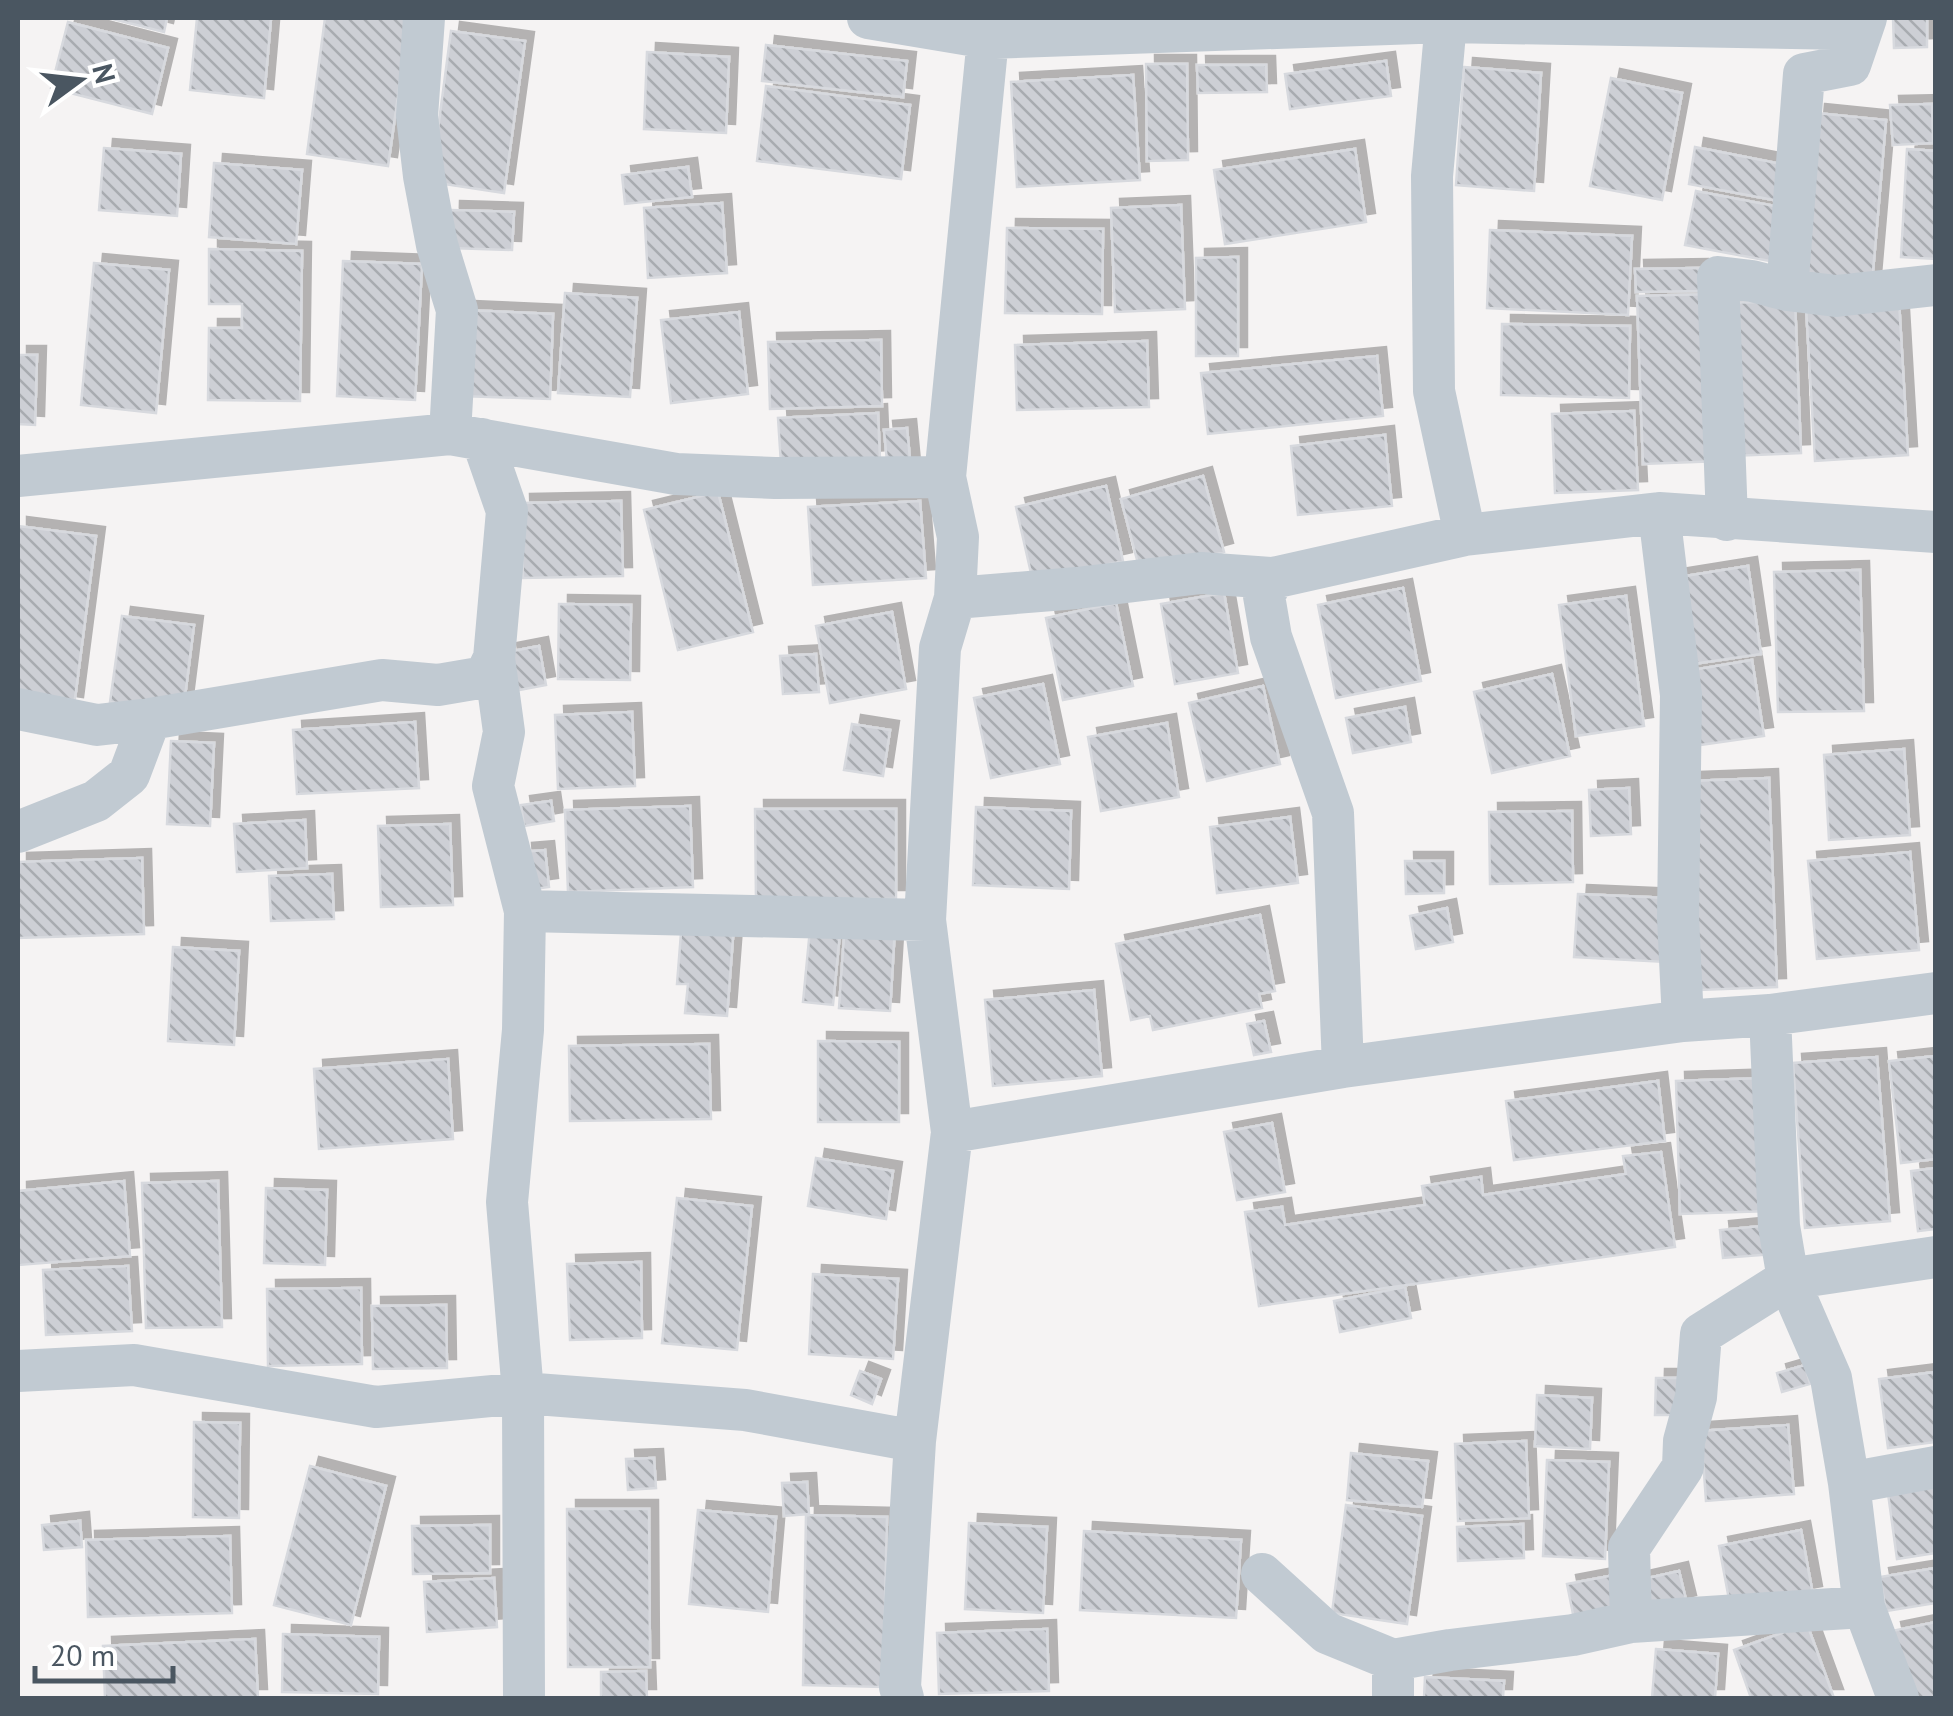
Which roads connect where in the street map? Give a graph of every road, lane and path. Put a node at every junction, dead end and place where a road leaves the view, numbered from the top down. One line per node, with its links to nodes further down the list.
1 (424, 18): 10 (street)
2 (868, 18): 6 (street)
3 (1446, 22): 5 (street); 6 (street); 16 (street)
4 (1864, 22): 5 (street); 7 (street)
5 (1794, 28): 7 (street)
6 (988, 38): 12 (street)
7 (1804, 74): 9 (street)
8 (1936, 285): 9 (street)
9 (1787, 290): 14 (street)
10 (466, 437): 11 (street); 12 (street); 19 (street)
11 (18, 476)
12 (945, 477): 18 (street)
13 (1659, 513): 14 (street); 16 (street); 27 (street)
14 (1727, 520): 15 (street)
15 (1936, 532)
16 (1465, 535): 17 (street)
17 (1273, 578): 18 (street); 28 (street)
18 (955, 598): 24 (street)
19 (494, 658): 21 (street); 23 (street)
20 (18, 709): 21 (street)
21 (150, 720): 22 (street)
22 (18, 832)
23 (526, 911): 24 (street); 33 (street)
24 (925, 920): 29 (street)
25 (1936, 993): 26 (street)
26 (1770, 1015): 27 (street); 31 (street)
27 (1683, 1021): 28 (street)
28 (1343, 1067): 29 (street)
29 (952, 1132): 34 (street)
30 (1936, 1257): 31 (street)
31 (1788, 1279): 36 (street); 39 (street)
32 (18, 1371): 33 (street)
33 (523, 1393): 34 (street); 41 (street)
34 (916, 1441): 42 (street)
35 (1936, 1467): 36 (street)
36 (1848, 1482): 38 (street)
37 (1262, 1574): 40 (street)
38 (1864, 1607): 39 (street); 43 (street)
39 (1631, 1622): 40 (street)
40 (1393, 1679)
41 (524, 1698)
42 (903, 1698)
43 (1898, 1698)

